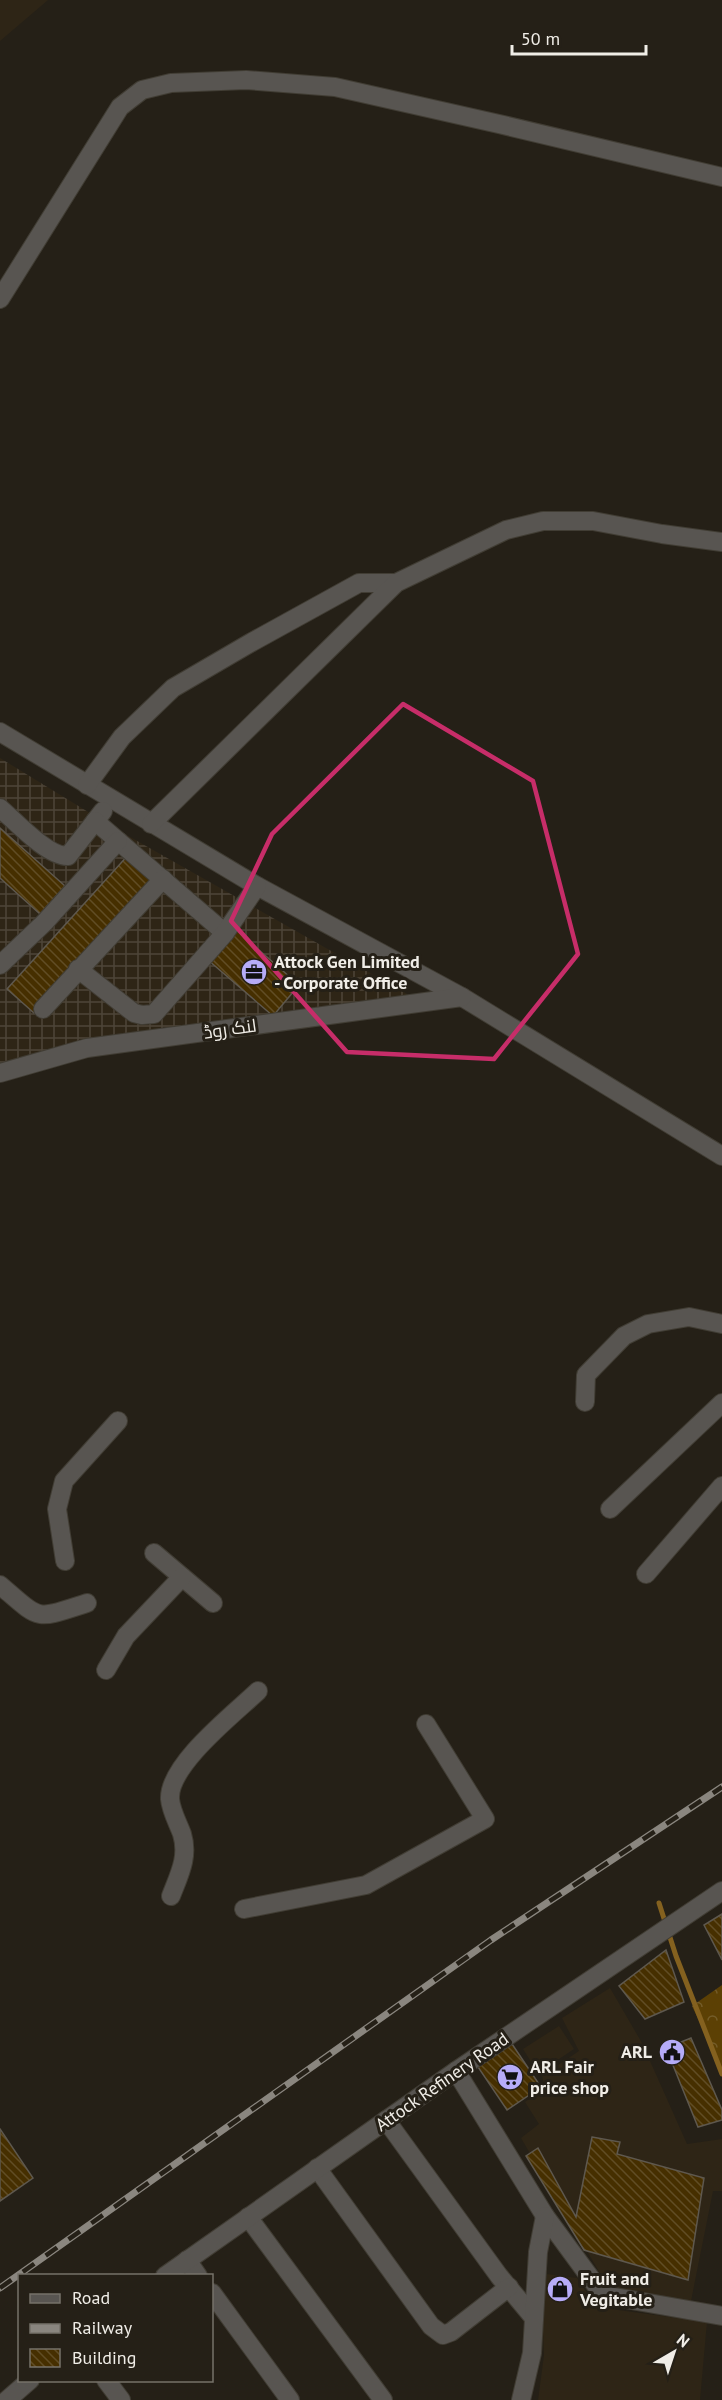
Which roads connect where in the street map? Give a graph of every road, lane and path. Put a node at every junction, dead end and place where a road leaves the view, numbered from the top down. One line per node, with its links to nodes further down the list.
1 (722, 177): 2 (street)
2 (0, 299)
3 (722, 542): 4 (street)
4 (396, 583): 6 (street); 10 (street)
5 (0, 732): 6 (street)
6 (87, 785): 7 (street)
7 (111, 800): 9 (street); 10 (street)
8 (0, 808): 9 (street)
9 (95, 821): 11 (street)
10 (151, 824): 13 (street)
11 (118, 841): 12 (street); 15 (street)
12 (163, 879): 14 (street); 16 (street)
13 (257, 886): 14 (street); 17 (street)
14 (225, 933): 16 (street)
15 (0, 965)
16 (78, 969): 18 (street)
17 (462, 997): 19 (street, لنک روڈ); 20 (street)
18 (43, 1009)
19 (0, 1073)
20 (722, 1156)
21 (722, 1324): 22 (street)
22 (585, 1402)
23 (722, 1403): 26 (street)
24 (118, 1421): 28 (street)
25 (722, 1486): 29 (street)
26 (610, 1509)
27 (154, 1553): 30 (street)
28 (65, 1561)
29 (646, 1574)
30 (182, 1577): 33 (street); 34 (street)
31 (0, 1585): 32 (street)
32 (87, 1603)
33 (213, 1603)
34 (106, 1670)
35 (258, 1691): 38 (street)
36 (426, 1724): 39 (street)
37 (722, 1891): 40 (street, Attock Refinery Road)
38 (171, 1896)
39 (244, 1909)
40 (456, 2071): 41 (street, Attock Refinery Road); 43 (street)
41 (386, 2120): 42 (street, Attock Refinery Road); 48 (street)
42 (317, 2168): 44 (street, Attock Refinery Road); 48 (street)
43 (545, 2216): 50 (street); 51 (street)
44 (248, 2217): 45 (street, Attock Refinery Road); 57 (street)
45 (187, 2260): 46 (street, Attock Refinery Road); 47 (street)
46 (168, 2274)
47 (197, 2274)
48 (509, 2287): 51 (street)
49 (213, 2295): 56 (street)
50 (722, 2316)
51 (534, 2318): 58 (street)
52 (28, 2382): 54 (street)
53 (107, 2382): 55 (street)
54 (10, 2399)
55 (120, 2400)
56 (290, 2400)
57 (383, 2400)
58 (521, 2400)

